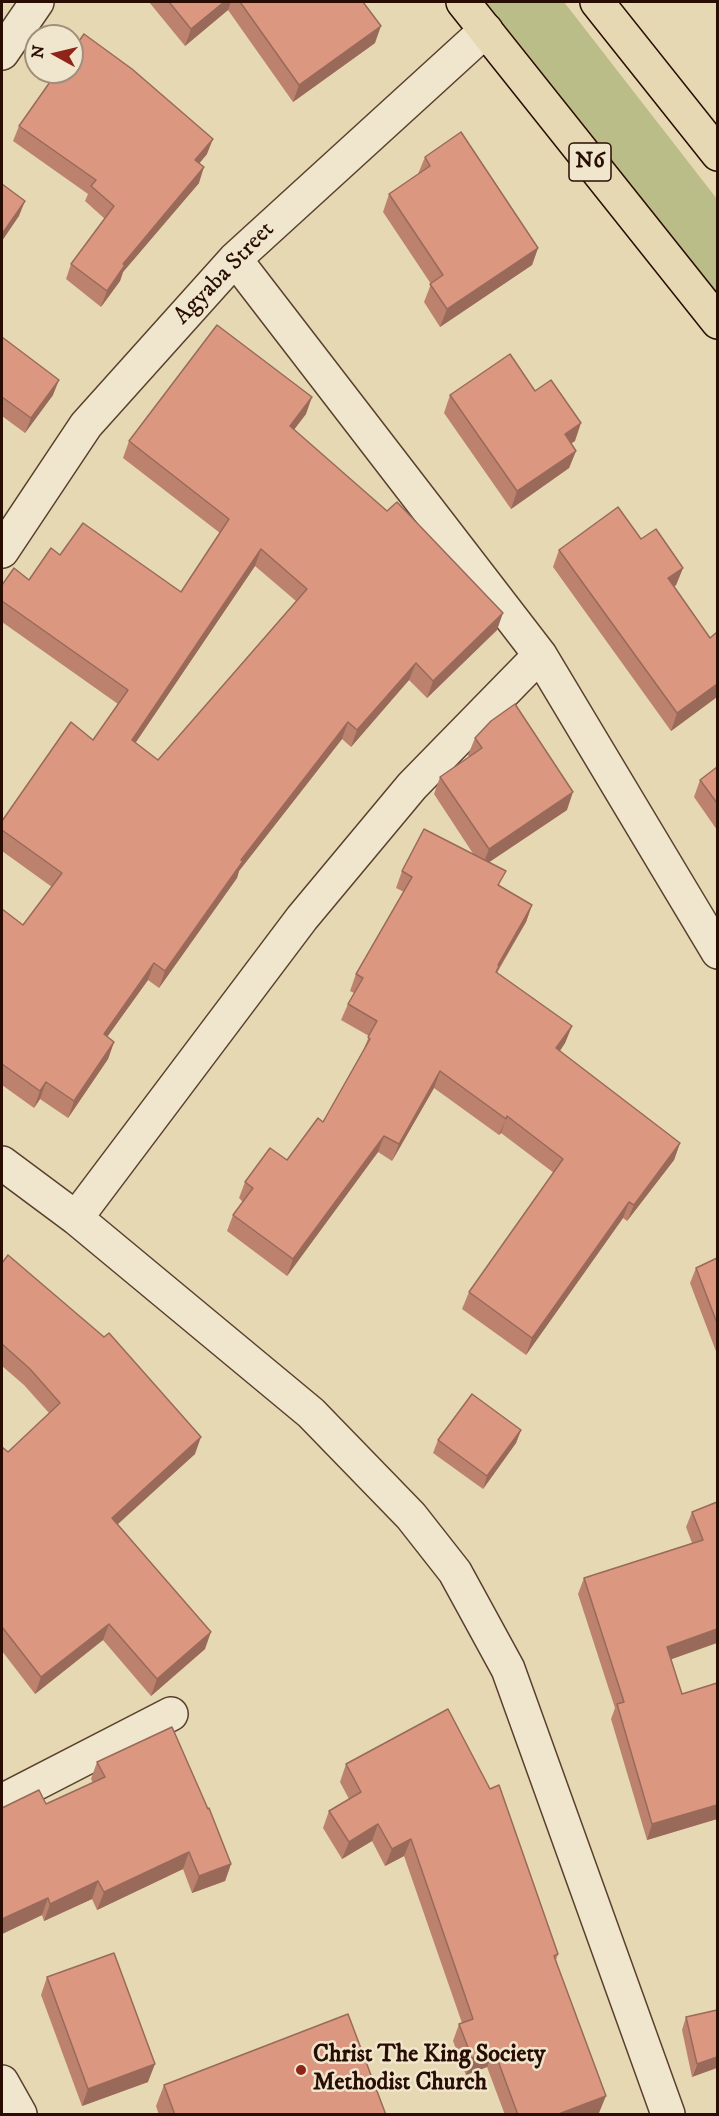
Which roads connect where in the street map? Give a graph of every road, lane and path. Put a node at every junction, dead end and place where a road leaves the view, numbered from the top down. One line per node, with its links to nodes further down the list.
1 (37, 2): 5 (street)
2 (463, 2): 4 (highway, N6)
3 (597, 2): 6 (highway)
4 (486, 30): 7 (street, Agyaba Street); 8 (highway, N6)
5 (2, 53)
6 (717, 154)
7 (235, 259): 9 (street, Agyaba Street); 10 (street)
8 (717, 322)
9 (2, 550)
10 (540, 655): 11 (street); 13 (street)
11 (717, 952)
12 (2, 1163): 13 (street)
13 (76, 1218): 18 (street)
14 (171, 1714): 15 (street)
15 (2, 1801)
16 (2, 2082): 17 (street)
17 (20, 2115)
18 (668, 2115)

